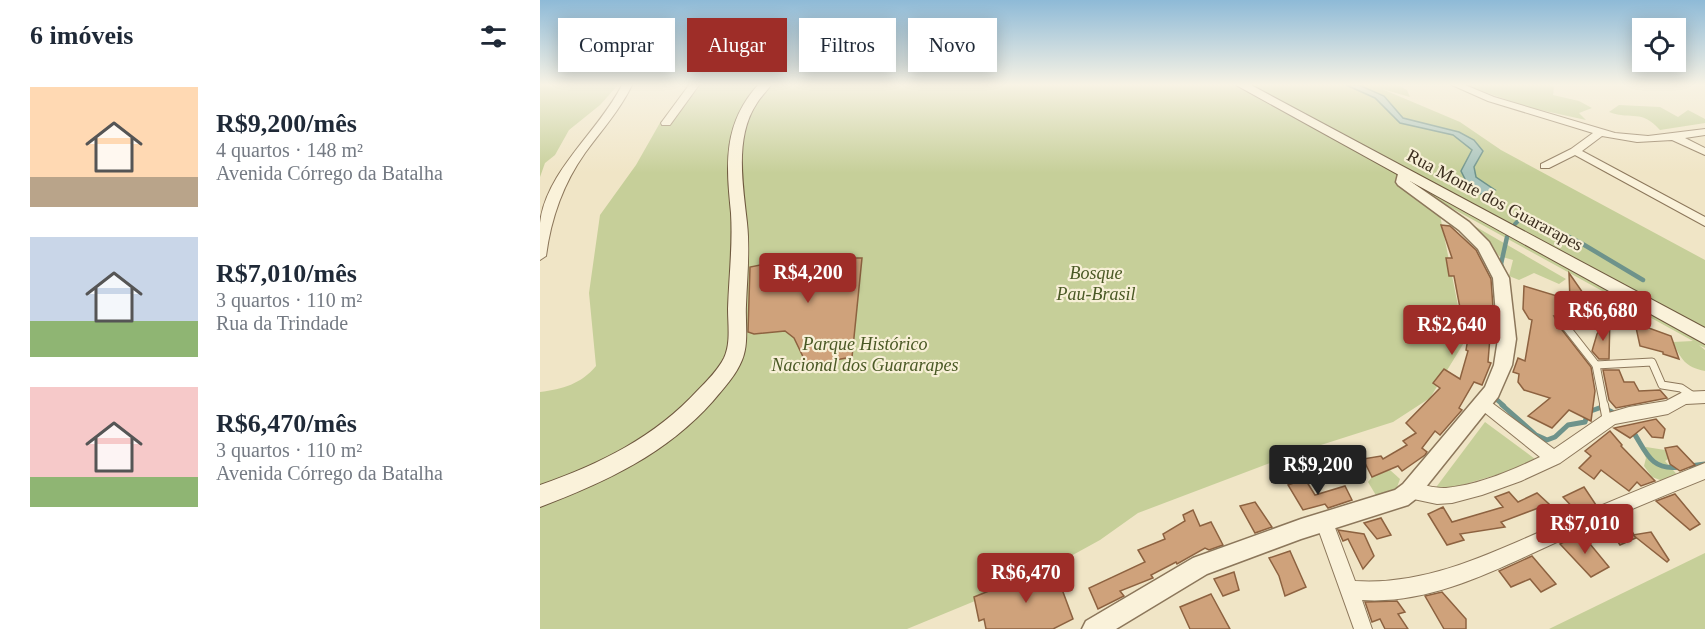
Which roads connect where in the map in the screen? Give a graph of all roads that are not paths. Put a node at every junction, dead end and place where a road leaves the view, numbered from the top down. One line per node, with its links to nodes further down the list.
1 (610, 114): 15 (street)
2 (672, 114): 6 (street)
3 (746, 114): 25 (main road)
4 (1303, 114): 13 (main road, Rua Monte dos Guararapes)
5 (1538, 114): 8 (street)
6 (666, 123)
7 (1705, 132): 9 (street)
8 (1599, 134): 9 (street); 10 (street)
9 (1674, 137): 11 (street)
10 (1575, 151): 12 (street); 14 (street)
11 (1705, 152)
12 (1545, 166)
13 (1406, 174): 17 (main road, Rua Monte dos Guararapes); 20 (street)
14 (1705, 222)
15 (540, 256)
16 (1563, 323): 18 (lane)
17 (1705, 337)
18 (1596, 365): 19 (lane); 21 (lane)
19 (1700, 397): 21 (street)
20 (1490, 407): 22 (street); 24 (street)
21 (1607, 421): 22 (street)
22 (1554, 458): 24 (street)
23 (1705, 471): 27 (street)
24 (1410, 491): 26 (street)
25 (540, 495)
26 (1325, 523): 27 (street); 28 (street)
27 (1350, 590): 29 (street)
28 (1094, 629)
29 (1363, 629)

